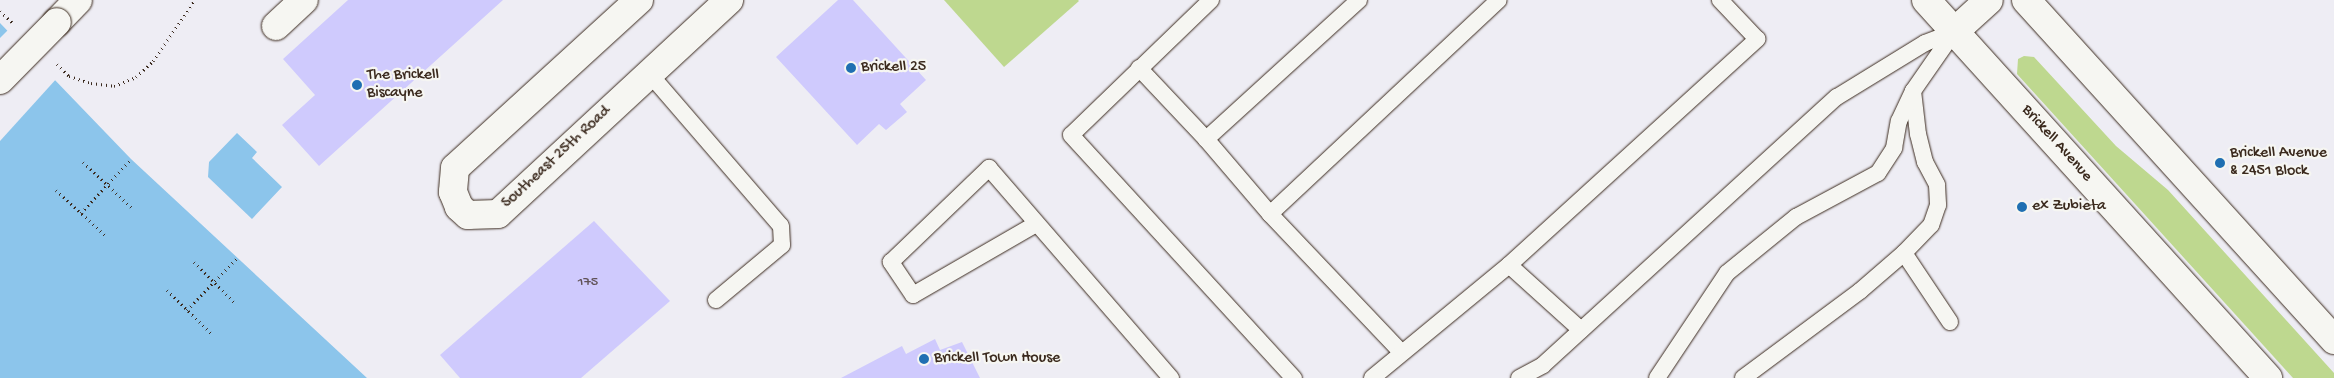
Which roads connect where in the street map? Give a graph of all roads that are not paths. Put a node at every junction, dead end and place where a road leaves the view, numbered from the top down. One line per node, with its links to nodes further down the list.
1 (78, 0): 16 (main road, bridge)
2 (304, 0): 12 (main road)
3 (639, 0): 15 (main road, Southeast 25th Road)
4 (1211, 0): 14 (lane)
5 (1358, 0): 18 (lane)
6 (1499, 0): 19 (lane)
7 (1720, 0): 22 (lane)
8 (1926, 0): 13 (main road, Brickell Avenue)
9 (1989, 0): 13 (main road)
10 (2026, 0): 26 (main road)
11 (720, 3): 15 (main road, Southeast 25th Road)
12 (276, 26)
13 (1954, 32): 17 (lane); 25 (lane); 34 (main road, Brickell Avenue)
14 (1139, 68): 18 (lane); 29 (lane)
15 (648, 72): 23 (lane)
16 (0, 80)
17 (1913, 91): 21 (lane); 32 (lane)
18 (1206, 139): 19 (lane)
19 (1270, 214): 27 (lane)
20 (1036, 224): 20 (lane); 28 (lane)
21 (1904, 253): 24 (lane); 33 (lane)
22 (1509, 265): 25 (lane); 27 (lane)
23 (716, 300)
24 (1950, 322)
25 (1581, 330): 31 (lane)
26 (2334, 340)
27 (1400, 352): 30 (lane)
28 (1171, 378)
29 (1294, 378)
30 (1372, 378)
31 (1519, 378)
32 (1657, 378)
33 (1743, 378)
34 (2268, 378)

